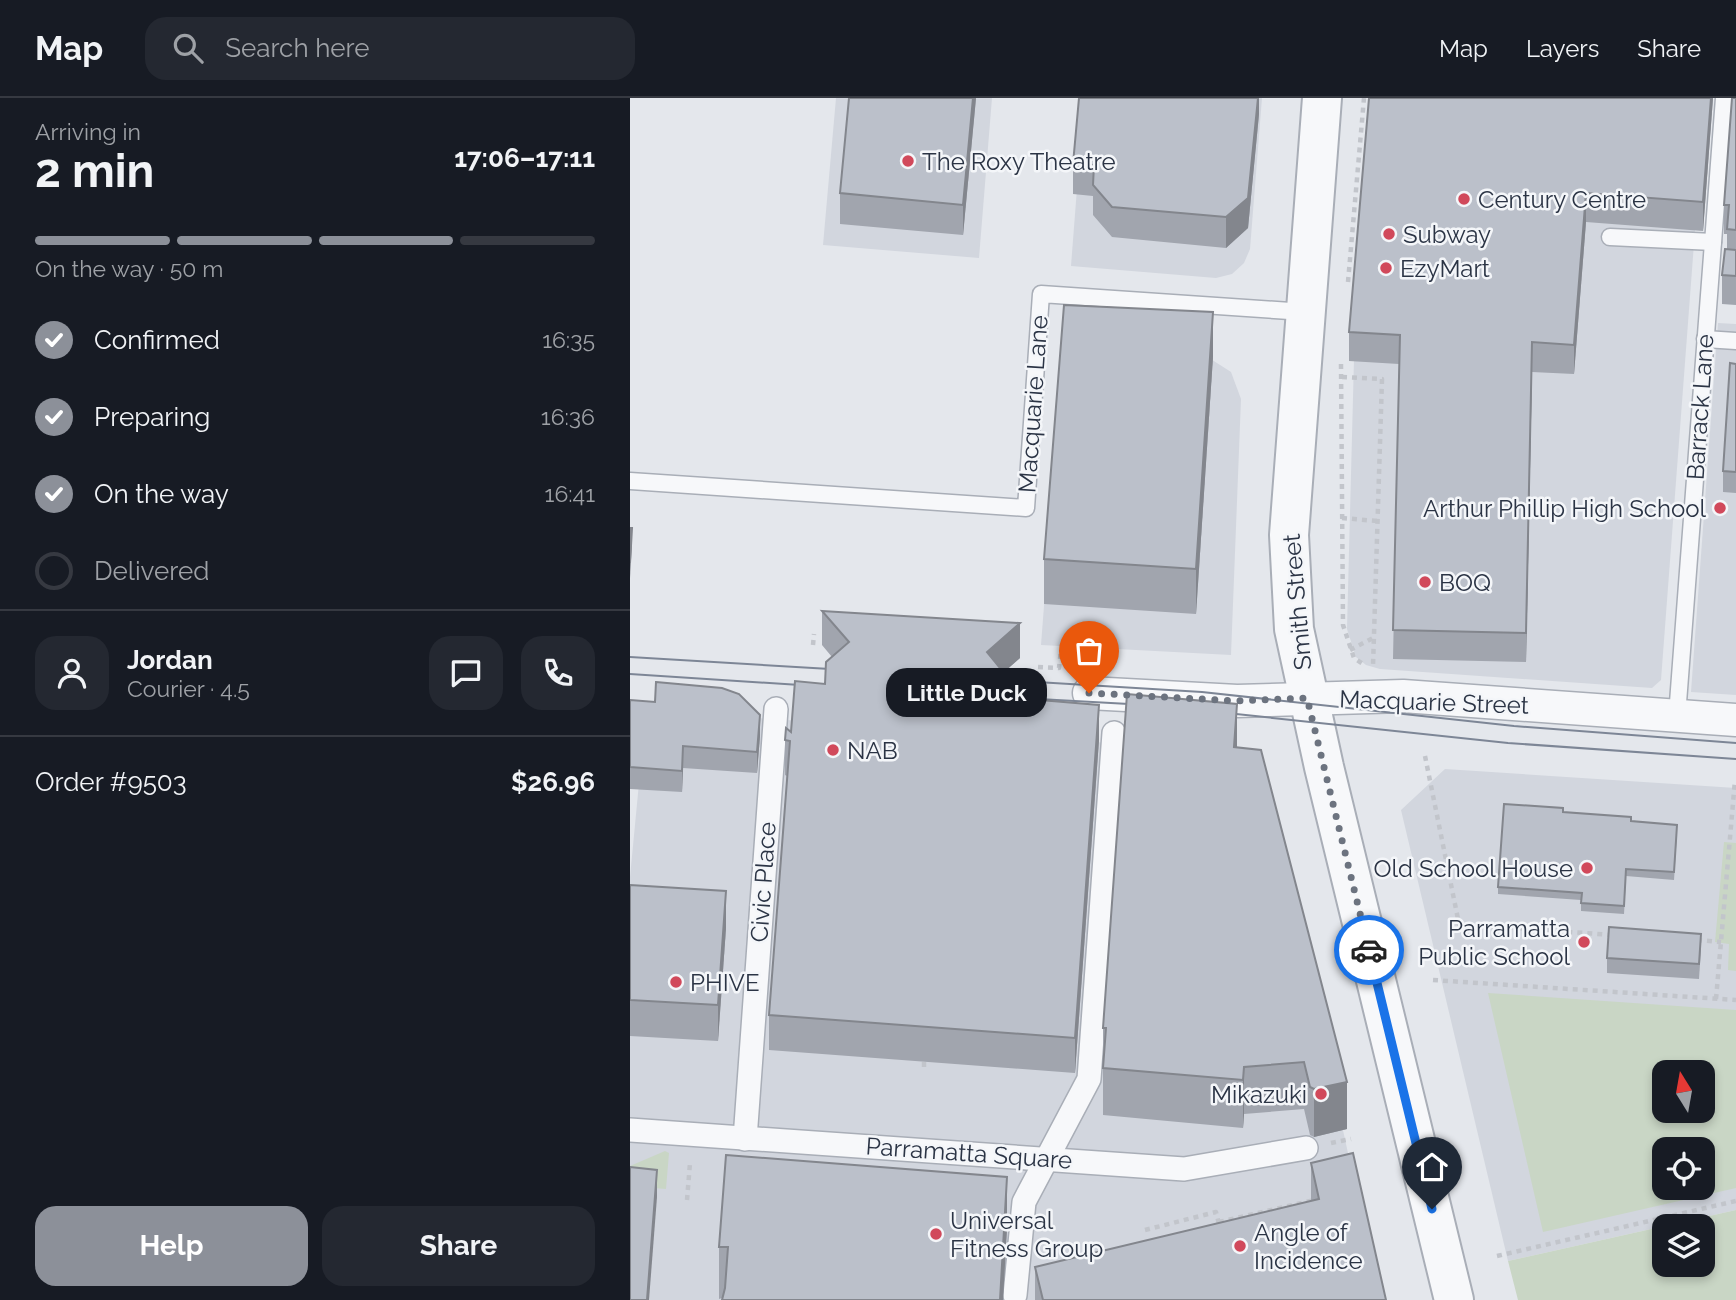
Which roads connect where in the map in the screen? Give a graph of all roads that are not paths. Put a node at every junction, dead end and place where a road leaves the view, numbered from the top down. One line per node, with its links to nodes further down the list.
1 (1322, 98): 5 (street, Smith Street)
2 (1724, 98): 4 (lane, Barrack Lane)
3 (1610, 237): 4 (lane)
4 (1713, 242): 6 (lane, Barrack Lane)
5 (1305, 312): 8 (lane, Macquarie Lane); 10 (street, Smith Street)
6 (1705, 339): 7 (lane); 12 (lane, Barrack Lane)
7 (1736, 341)
8 (630, 481)
9 (1089, 693): 10 (street, Macquarie Street)
10 (1307, 698): 12 (street, Macquarie Street); 20 (street, Smith Street)
11 (776, 709): 16 (street, Civic Place)
12 (1676, 716): 13 (street, Macquarie Street)
13 (1736, 720)
14 (1114, 733): 18 (street)
15 (630, 1130): 16 (street, Parramatta Square)
16 (745, 1139): 18 (street, Parramatta Square)
17 (1306, 1148): 18 (street, Parramatta Square)
18 (1047, 1159): 19 (street)
19 (1015, 1295)
20 (1454, 1300)

